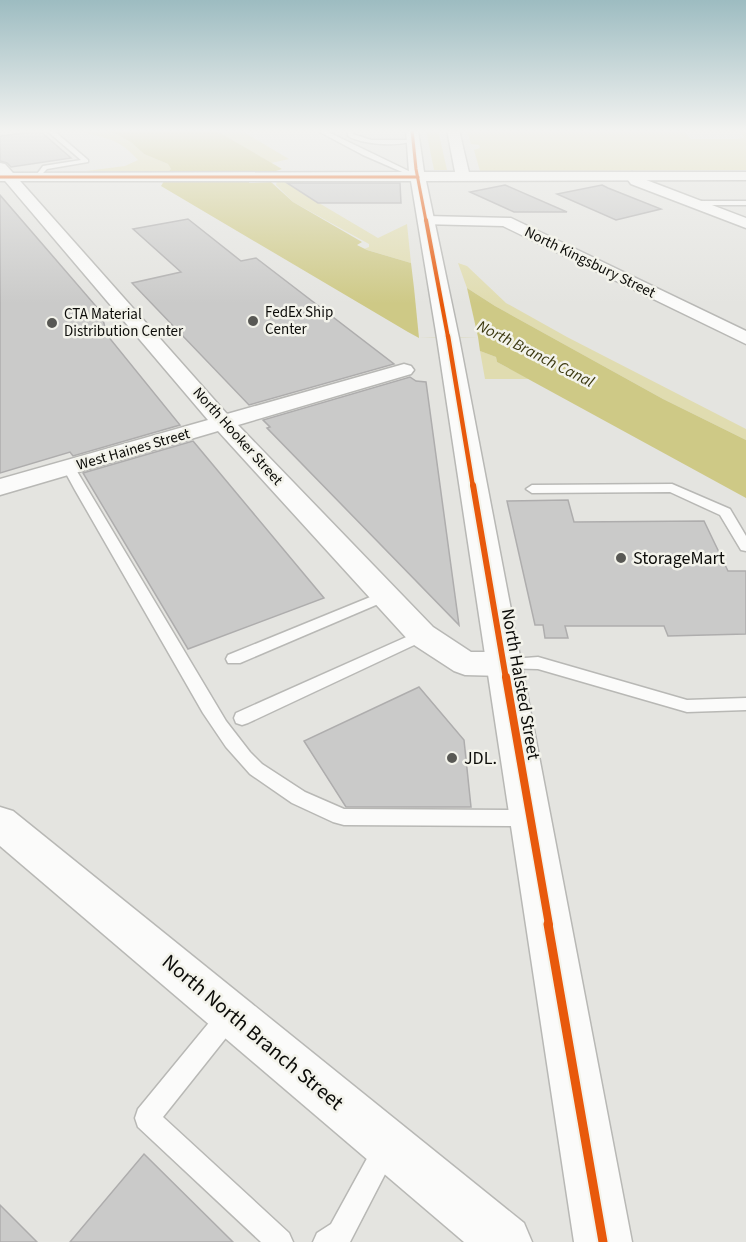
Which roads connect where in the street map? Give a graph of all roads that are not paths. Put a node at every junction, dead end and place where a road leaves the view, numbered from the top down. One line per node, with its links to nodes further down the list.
1 (15, 188): 10 (street, North Hooker Street)
2 (420, 188): 6 (main road, North Halsted Street)
3 (654, 188): 4 (street)
4 (694, 203): 5 (lane); 7 (street)
5 (746, 203)
6 (426, 221): 8 (street, North Kingsbury Street); 18 (main road, North Halsted Street)
7 (746, 223)
8 (746, 338)
9 (404, 370): 10 (street, West Haines Street)
10 (225, 424): 11 (street, West Haines Street); 15 (street, North Hooker Street)
11 (69, 468): 12 (street, West Haines Street); 21 (lane)
12 (0, 487)
13 (532, 489): 14 (lane)
14 (746, 547)
15 (385, 596): 16 (street, North Hooker Street); 17 (lane)
16 (422, 635): 18 (street, North Hooker Street); 20 (lane)
17 (234, 659)
18 (502, 664): 19 (lane); 21 (main road, North Halsted Street)
19 (746, 705)
20 (242, 718)
21 (529, 818): 28 (main road, North Halsted Street)
22 (0, 823): 23 (street, North North Branch Street)
23 (231, 1014): 24 (street, North North Branch Street); 25 (lane)
24 (389, 1144): 26 (lane); 27 (street, North North Branch Street)
25 (280, 1242)
26 (326, 1242)
27 (505, 1242)
28 (603, 1242)

